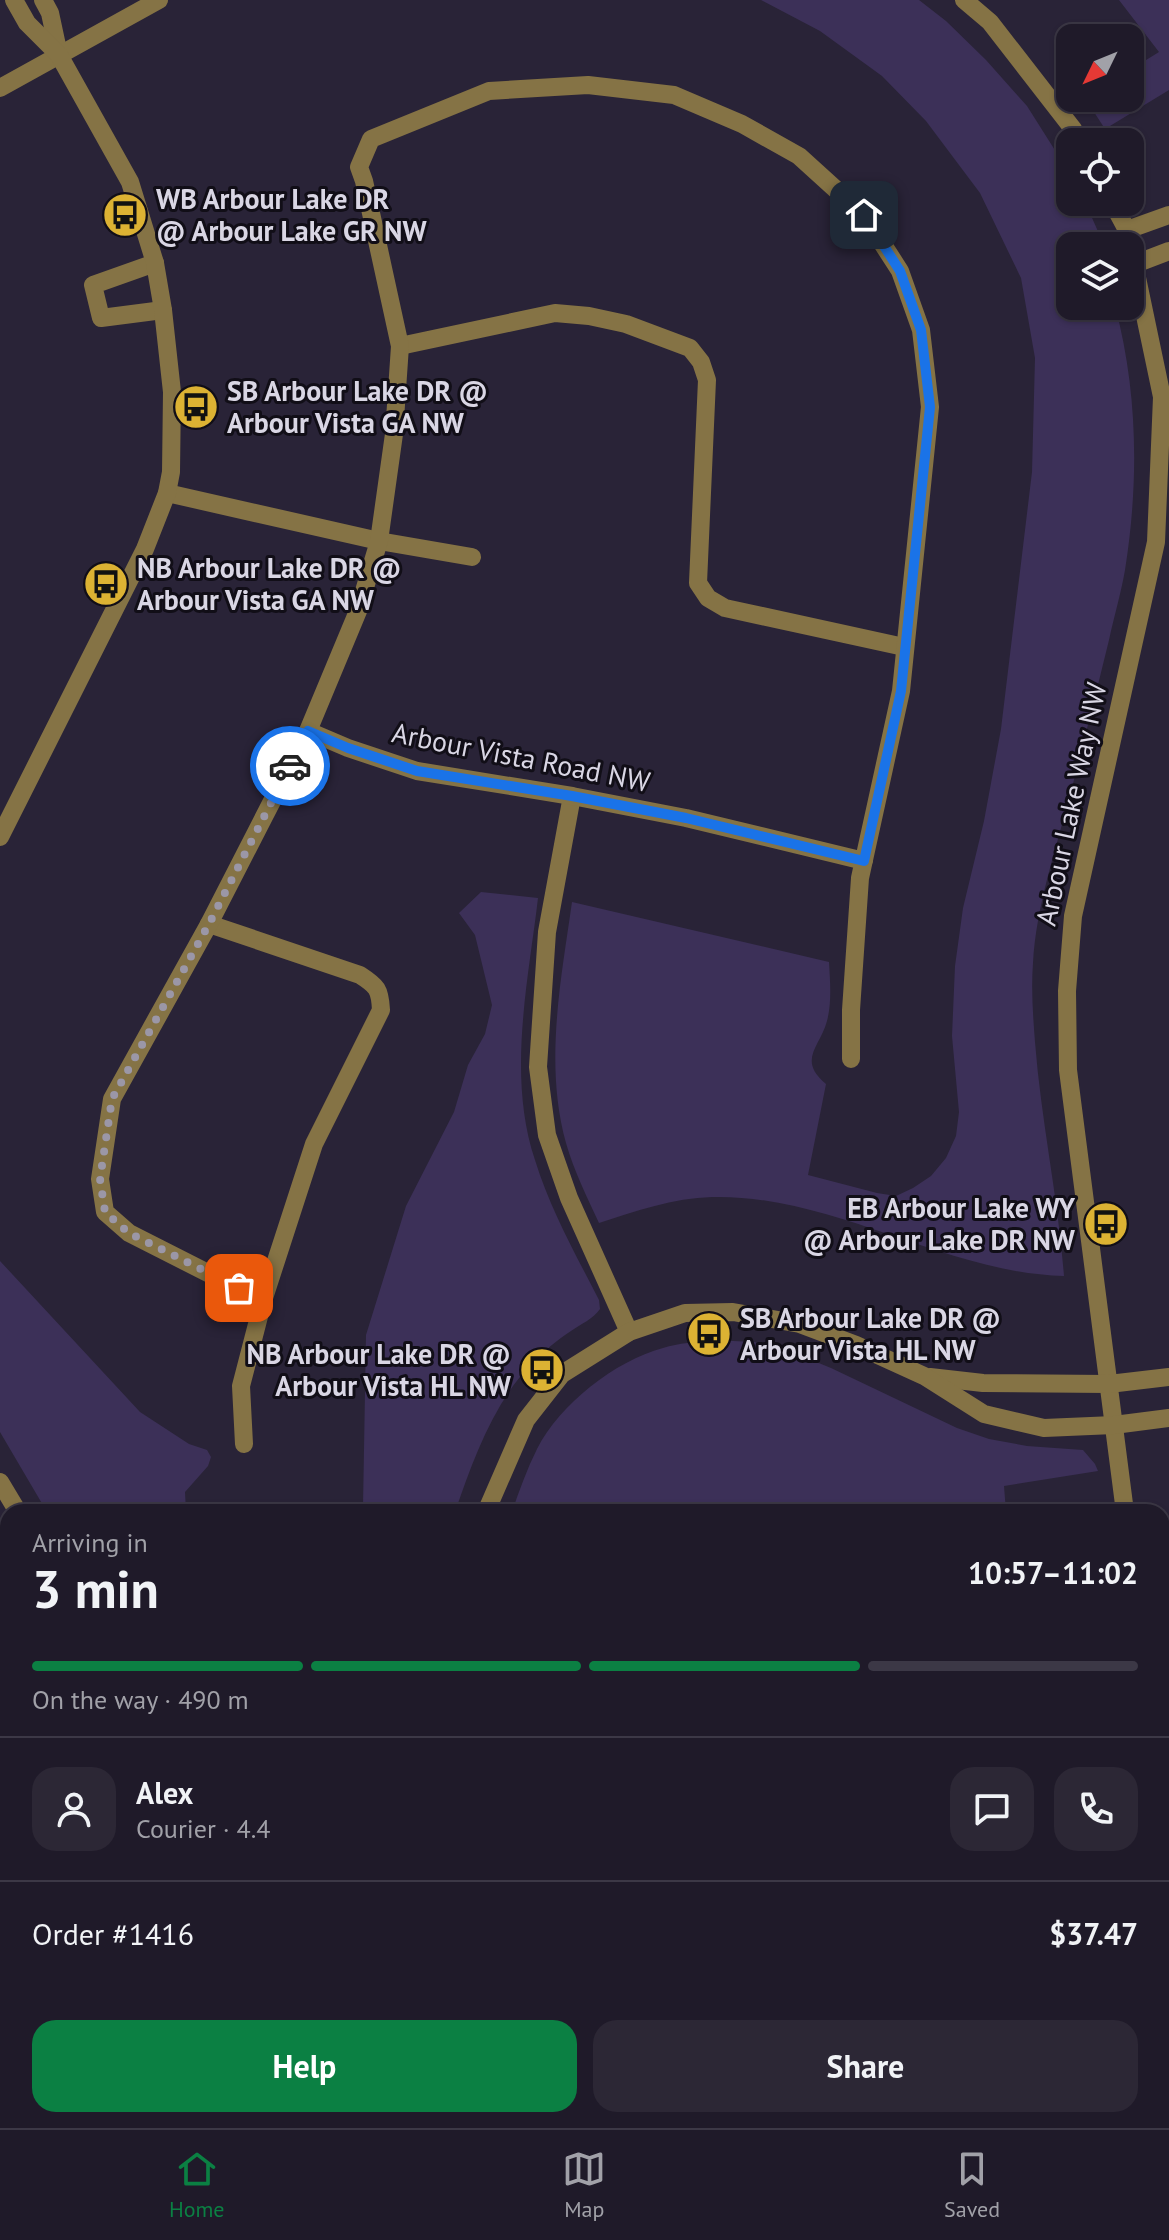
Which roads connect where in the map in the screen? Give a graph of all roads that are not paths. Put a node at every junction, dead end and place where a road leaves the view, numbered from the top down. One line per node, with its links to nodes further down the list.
1 (14, 0): 5 (street)
2 (43, 0): 5 (street)
3 (159, 0): 5 (street)
4 (964, 0): 7 (street)
5 (59, 55): 6 (street); 13 (street)
6 (0, 88)
7 (1072, 128)
8 (1169, 215): 10 (street)
9 (1120, 216): 10 (street, Arbour Lake Way NW)
10 (1127, 230)
11 (1169, 251): 12 (street)
12 (1144, 261)
13 (155, 263): 15 (street); 15 (street)
14 (1144, 308): 31 (street, Arbour Lake Way NW)
15 (163, 310): 17 (street)
16 (400, 346): 18 (street); 20 (street); 20 (street)
17 (167, 493): 18 (street); 23 (street)
18 (379, 541): 19 (street); 21 (street)
19 (472, 557)
20 (904, 647): 24 (street)
21 (308, 731): 22 (street, Arbour Vista Road NW); 25 (street)
22 (572, 796): 24 (street, Arbour Vista Road NW); 28 (street)
23 (0, 837)
24 (864, 861): 26 (street)
25 (209, 924): 27 (street); 27 (street)
26 (851, 1059)
27 (263, 1301): 34 (street)
28 (629, 1332): 29 (street); 37 (street)
29 (924, 1376): 31 (street); 33 (street)
30 (1169, 1377): 31 (street)
31 (1109, 1384): 33 (street, Arbour Lake Way NW)
32 (1169, 1418): 33 (street)
33 (1114, 1425): 38 (street, Arbour Lake Way NW)
34 (244, 1444)
35 (0, 1482): 36 (street)
36 (13, 1504)
37 (489, 1504)
38 (1124, 1504)

